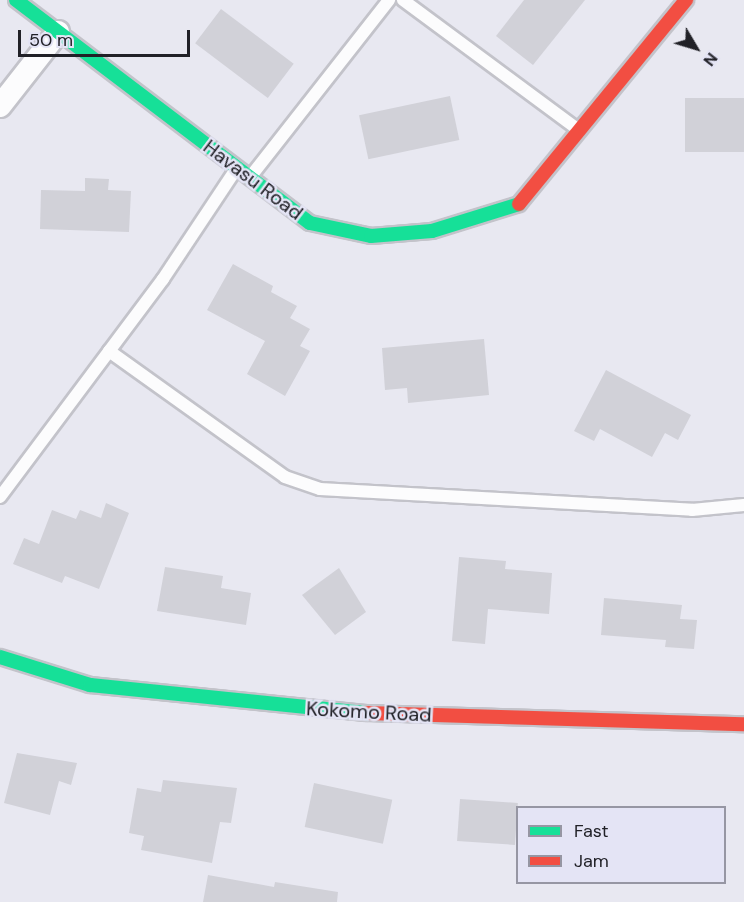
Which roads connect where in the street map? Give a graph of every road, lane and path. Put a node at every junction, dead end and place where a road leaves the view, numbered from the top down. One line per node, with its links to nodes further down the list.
1 (16, 0): 5 (street, Havasu Road)
2 (389, 0): 9 (lane)
3 (403, 0): 7 (lane)
4 (686, 0): 7 (street, Havasu Road)
5 (58, 32): 6 (street); 8 (street, Havasu Road)
6 (0, 106)
7 (580, 130): 9 (street, Havasu Road)
8 (237, 168): 9 (street, Havasu Road); 10 (lane)
9 (249, 177)
10 (110, 351): 11 (lane); 12 (lane)
11 (0, 497)
12 (744, 505)
13 (0, 657): 14 (street, Kokomo Road)
14 (744, 724)

